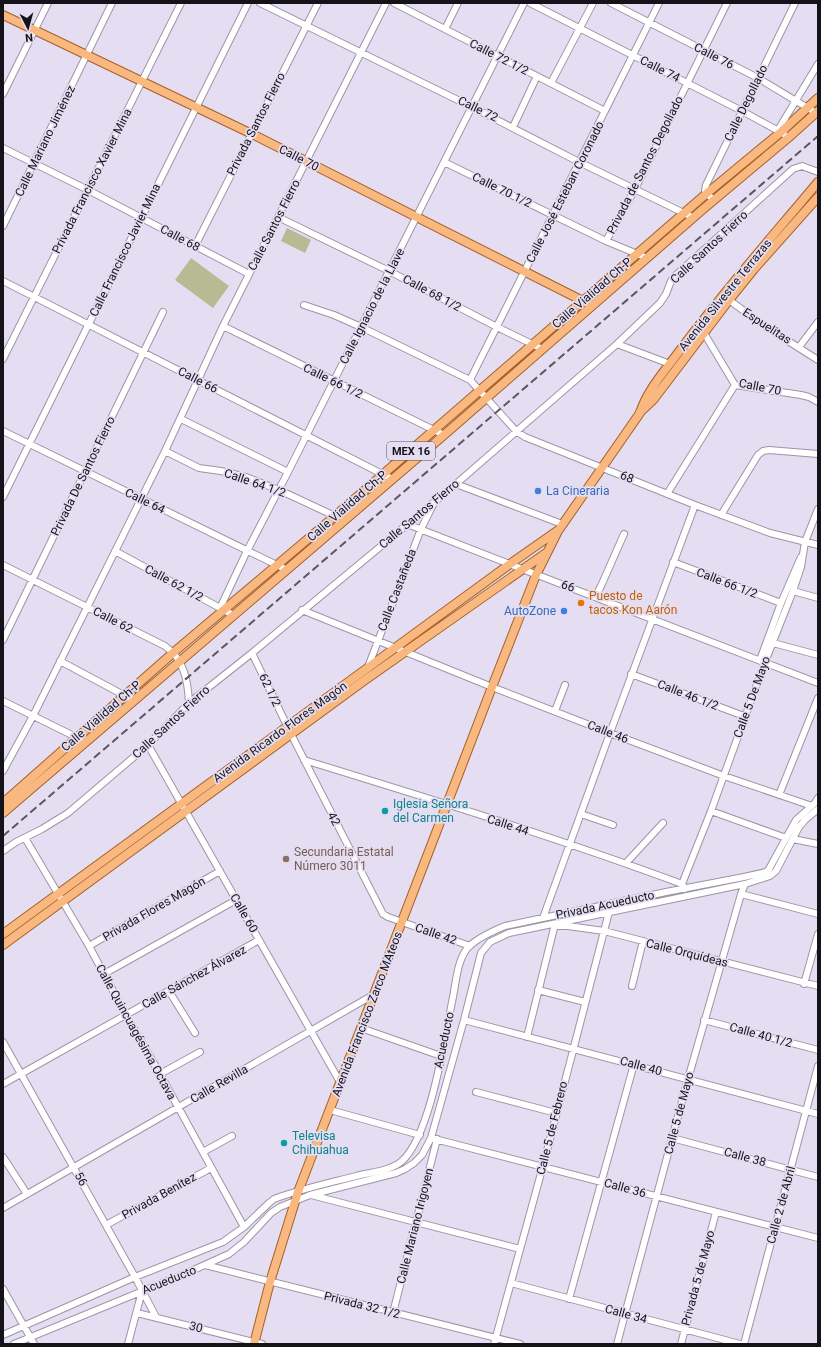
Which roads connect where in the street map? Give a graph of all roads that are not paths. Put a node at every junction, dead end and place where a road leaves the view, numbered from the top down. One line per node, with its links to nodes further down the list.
1 (48, 3): 22 (street)
2 (112, 3): 25 (street, Calle Mariano Jiménez)
3 (181, 3): 31 (street, Privada Francisco Xavier Mina)
4 (248, 3): 37 (street, Calle Francisco Javier Mina)
5 (260, 3): 19 (street, Calle 72)
6 (318, 3): 19 (street, Privada Santos Fierro)
7 (386, 3): 24 (street, Calle Santos Fierro)
8 (394, 3): 20 (street, Calle 72 1/2)
9 (458, 3): 20 (street)
10 (524, 3): 26 (street, Calle Ignacio de la Llave)
11 (530, 3): 21 (street, Calle 74)
12 (594, 3): 21 (street)
13 (611, 3): 18 (street, Calle 76)
14 (659, 3): 18 (street, Calle José Esteban Coronado)
15 (727, 3): 23 (street, Privada de Santos Degollado)
16 (795, 3): 30 (street, Calle Degollado)
17 (3, 15): 22 (main road, Calle 70)
18 (649, 23): 23 (street, Calle 76); 27 (street, Calle José Esteban Coronado)
19 (307, 26): 24 (street, Calle 72); 45 (street, Privada Santos Fierro)
20 (445, 29): 26 (street, Calle 72 1/2)
21 (580, 29): 27 (street, Calle 74); 32 (street)
22 (34, 30): 25 (main road, Calle 70); 34 (street)
23 (704, 50): 30 (street, Calle 76); 33 (street, Privada de Santos Degollado)
24 (361, 52): 38 (street, Calle 72); 48 (street, Calle Santos Fierro)
25 (87, 56): 31 (main road, Calle 70); 51 (street, Calle Mariano Jiménez)
26 (498, 56): 29 (street, Calle 72 1/2); 38 (street, Calle Ignacio de la Llave)
27 (632, 56): 33 (street, Calle 74); 40 (street, Calle José Esteban Coronado)
28 (818, 64): 36 (street)
29 (537, 76): 32 (street, Calle 72 1/2); 43 (street)
30 (758, 78): 36 (street, Calle 76); 41 (street, Calle Degollado)
31 (142, 82): 37 (main road, Calle 70); 55 (street, Privada Francisco Xavier Mina)
32 (551, 83): 40 (street, Calle 72 1/2)
33 (687, 83): 41 (street, Calle 74); 54 (street, Privada de Santos Degollado)
34 (3, 94)
35 (818, 98): 39 (main road, Calle Vialidad Ch-P / MEX 16)
36 (796, 101): 39 (street, Calle 76); 44 (street)
37 (195, 107): 45 (main road, Calle 70); 62 (street, Calle Francisco Javier Mina)
38 (472, 107): 43 (street, Calle 72); 49 (street, Calle Ignacio de la Llave)
39 (807, 108): 42 (street, Calle 76); 44 (main road, Calle Vialidad Ch-P / MEX 16)
40 (605, 111): 50 (street, Calle José Esteban Coronado)
41 (742, 111): 44 (street, Calle 74); 56 (street, Calle Degollado)
42 (817, 112): 46 (main road, Calle Vialidad Ch-P / MEX 16)
43 (513, 127): 50 (street, Calle 72)
44 (779, 131): 46 (street, Calle 74); 56 (main road, Calle Vialidad Ch-P / MEX 16)
45 (252, 134): 48 (main road, Calle 70); 67 (street, Privada Santos Fierro)
46 (788, 138): 58 (main road, Calle Vialidad Ch-P / MEX 16)
47 (3, 148): 51 (street, Calle 68)
48 (307, 162): 61 (street, Calle Santos Fierro); 63 (main road, Calle 70)
49 (444, 162): 60 (street, Calle 70 1/2); 63 (street, Calle Ignacio de la Llave)
50 (579, 162): 54 (street, Calle 72); 60 (street, Calle José Esteban Coronado)
51 (34, 163): 55 (street, Calle 68); 65 (street, Calle Mariano Jiménez)
52 (818, 172): 87 (street, Calle Santos Fierro)
53 (818, 182): 93 (main road, Avenida Silvestre Terrazas)
54 (635, 189): 59 (street, Calle 72); 66 (street, Privada de Santos Degollado)
55 (88, 190): 62 (street, Calle 68); 74 (street, Privada Francisco Xavier Mina)
56 (706, 194): 58 (street); 59 (main road, Calle Vialidad Ch-P / MEX 16)
57 (818, 197): 75 (main road, Avenida Silvestre Terrazas)
58 (714, 200): 64 (main road, Calle Vialidad Ch-P / MEX 16)
59 (685, 213): 64 (street, Calle 72); 68 (main road, Calle Vialidad Ch-P / MEX 16)
60 (553, 215): 66 (street, Calle 70 1/2); 71 (street, Calle José Esteban Coronado)
61 (278, 217): 70 (street, Calle 68 1/2); 72 (street, Calle Santos Fierro)
62 (141, 218): 67 (street, Calle 68); 81 (street, Calle Francisco Javier Mina)
63 (416, 218): 70 (street, Calle Ignacio de la Llave); 71 (main road, Calle 70)
64 (694, 218): 69 (main road, Calle Vialidad Ch-P / MEX 16)
65 (3, 226)
66 (606, 241): 68 (street, Calle 70 1/2)
67 (195, 246): 72 (street, Calle 68)
68 (637, 255): 69 (street, Calle 70 1/2); 76 (main road, Calle Vialidad Ch-P / MEX 16)
69 (647, 258): 78 (main road, Calle Vialidad Ch-P / MEX 16)
70 (389, 271): 83 (street, Calle Ignacio de la Llave); 84 (street, Calle 68 1/2)
71 (524, 272): 76 (main road, Calle 70); 84 (street, Calle José Esteban Coronado)
72 (249, 274): 82 (street, Calle Santos Fierro)
73 (3, 281): 74 (street, Calle 66)
74 (33, 297): 81 (street, Calle 66); 91 (street, Privada Francisco Xavier Mina)
75 (728, 300): 85 (main road, Avenida Silvestre Terrazas); 88 (street, Espuelitas)
76 (583, 302): 78 (main road, Calle 70); 86 (main road, Calle Vialidad Ch-P / MEX 16)
77 (304, 305): 83 (street)
78 (592, 306): 89 (main road, Calle Vialidad Ch-P / MEX 16)
79 (163, 312): 90 (street, Privada De Santos Fierro)
80 (818, 322): 88 (street, Espuelitas)
81 (88, 324): 90 (street, Calle 66); 108 (street, Calle Francisco Javier Mina)
82 (223, 326): 94 (street, Calle Santos Fierro); 96 (street, Calle 66 1/2)
83 (361, 327): 95 (street); 96 (street, Calle Ignacio de la Llave)
84 (497, 327): 86 (street, Calle 68 1/2); 95 (street, Calle José Esteban Coronado)
85 (704, 332): 97 (street, Calle 70); 101 (main road, Avenida Silvestre Terrazas)
86 (533, 344): 89 (street, Calle 68 1/2); 98 (main road, Calle Vialidad Ch-P / MEX 16)
87 (617, 344): 93 (street); 105 (street, Calle Santos Fierro)
88 (799, 347): 92 (street)
89 (542, 349): 99 (main road, Calle Vialidad Ch-P / MEX 16)
90 (144, 352): 94 (street, Calle 66); 112 (street, Privada De Santos Fierro)
91 (3, 359)
92 (818, 360)
93 (670, 364): 101 (main road, Avenida Silvestre Terrazas)
94 (198, 380): 102 (street, Calle Santos Fierro); 106 (street, Calle 66)
95 (470, 380): 98 (street, 68)
96 (334, 381): 103 (street, Calle 66 1/2); 106 (street, Calle Ignacio de la Llave)
97 (734, 385): 100 (street, Calle 70); 118 (street)
98 (480, 390): 99 (street, 68); 103 (main road, Calle Vialidad Ch-P / MEX 16)
99 (486, 398): 105 (street, 68); 107 (main road, Calle Vialidad Ch-P / MEX 16)
100 (818, 402)
101 (640, 413): 111 (main road, Avenida Silvestre Terrazas)
102 (181, 419): 109 (street, Calle Santos Fierro); 113 (street, Calle 64 1/2)
103 (435, 430): 107 (street, Calle 66 1/2); 114 (main road, Calle Vialidad Ch-P / MEX 16)
104 (3, 431): 108 (street, Calle 64)
105 (516, 431): 111 (street, 68); 116 (street, Calle Santos Fierro)
106 (306, 435): 113 (street, Calle Ignacio de la Llave); 114 (street, Calle 66)
107 (444, 435): 115 (main road, Calle Vialidad Ch-P / MEX 16)
108 (29, 444): 112 (street, Calle 64); 119 (street, Calle Francisco Javier Mina)
109 (165, 451): 117 (street, Calle 64 1/2); 120 (street, Calle Santos Fierro)
110 (818, 454): 124 (street)
111 (602, 467): 118 (street, 68); 128 (main road, Avenida Silvestre Terrazas)
112 (85, 471): 120 (street, Calle 64); 144 (street, Privada De Santos Fierro)
113 (288, 472): 117 (street, Calle Ignacio de la Llave)
114 (384, 474): 115 (street, Calle 66); 125 (main road, Calle Vialidad Ch-P / MEX 16)
115 (392, 479): 126 (main road, Calle Vialidad Ch-P / MEX 16)
116 (456, 484): 121 (street, Calle Santos Fierro); 128 (street)
117 (279, 490): 125 (street, Calle 64 1/2); 134 (street, Calle Ignacio de la Llave)
118 (666, 494): 122 (street, 68)
119 (3, 497)
120 (141, 499): 133 (street, Calle Santos Fierro); 134 (street, Calle 64)
121 (434, 501): 127 (street, Calle Santos Fierro); 129 (street, Calle Castañeda)
122 (695, 505): 124 (street, 68); 137 (street)
123 (818, 509): 131 (street, Calle 5 De Mayo)
124 (721, 515): 131 (street, 68)
125 (335, 516): 126 (street, Calle 64 1/2); 140 (main road, Calle Vialidad Ch-P / MEX 16)
126 (344, 520): 141 (main road, Calle Vialidad Ch-P / MEX 16)
127 (407, 524): 129 (street, 66); 151 (street, Calle Santos Fierro)
128 (560, 527): 135 (main road, Avenida Francisco Zarco MAteos); 138 (main road, Avenida Ricardo Flores Magón)
129 (421, 529): 138 (street, 66); 155 (street, Calle Castañeda)
130 (624, 534): 146 (street)
131 (805, 542): 132 (street, 68); 136 (street, Calle 5 De Mayo)
132 (818, 545)
133 (115, 551): 149 (street, Calle Santos Fierro); 150 (street, Calle 62 1/2)
134 (247, 551): 140 (street, Calle 64); 150 (street, Calle Ignacio de la Llave)
135 (547, 552): 142 (main road, Avenida Ricardo Flores Magón); 143 (main road, Avenida Francisco Zarco MAteos)
136 (803, 553): 145 (street, Calle 5 De Mayo); 148 (street)
137 (673, 562): 148 (street, Calle 66 1/2); 153 (street)
138 (510, 564): 142 (street, 66); 157 (main road, Avenida Ricardo Flores Magón)
139 (3, 565): 144 (street, Calle 62)
140 (277, 566): 141 (street, Calle 64); 150 (main road, Calle Vialidad Ch-P / MEX 16)
141 (287, 570): 152 (main road, Calle Vialidad Ch-P / MEX 16)
142 (522, 570): 143 (street, 66); 159 (main road, Avenida Ricardo Flores Magón)
143 (536, 575): 146 (street, 66); 170 (main road, Avenida Francisco Zarco MAteos)
144 (33, 580): 149 (street, Calle 62); 154 (street, Privada De Santos Fierro)
145 (793, 591): 147 (street); 156 (street, Calle 5 De Mayo)
146 (595, 597): 153 (street, 66)
147 (818, 598)
148 (781, 603): 164 (street)
149 (87, 607): 158 (street, Calle 62); 162 (street, Calle Santos Fierro)
150 (222, 610): 152 (street, Calle 62 1/2); 158 (main road, Calle Vialidad Ch-P / MEX 16)
151 (302, 610): 155 (street); 160 (street, Calle Santos Fierro)
152 (233, 615): 163 (main road, Calle Vialidad Ch-P / MEX 16)
153 (653, 619): 164 (street, 66); 166 (street)
154 (3, 640)
155 (378, 641): 157 (street); 165 (street, Calle Castañeda)
156 (772, 643): 161 (street); 164 (street, Calle 5 De Mayo)
157 (396, 648): 159 (street); 165 (main road, Avenida Ricardo Flores Magón)
158 (174, 652): 163 (street); 171 (main road, Calle Vialidad Ch-P / MEX 16)
159 (406, 652): 167 (main road, Avenida Ricardo Flores Magón); 170 (street, Calle 46)
160 (252, 653): 175 (street, Calle Santos Fierro); 179 (street, 62 1/2)
161 (818, 655)
162 (60, 661): 171 (street); 177 (street, Calle Santos Fierro)
163 (179, 661): 173 (main road, Calle Vialidad Ch-P / MEX 16); 175 (street)
164 (762, 661): 168 (street, 66); 178 (street, Calle 5 De Mayo)
165 (368, 668): 167 (street, Calle Castañeda); 179 (main road, Avenida Ricardo Flores Magón)
166 (631, 674): 178 (street, Calle 46 1/2); 180 (street)
167 (365, 680): 179 (main road, Avenida Ricardo Flores Magón)
168 (818, 683)
169 (565, 685): 176 (street)
170 (492, 687): 176 (street, Calle 46); 190 (main road, Avenida Francisco Zarco MAteos)
171 (125, 695): 173 (street); 181 (main road, Calle Vialidad Ch-P / MEX 16)
172 (818, 698): 187 (street)
173 (133, 700): 182 (main road, Calle Vialidad Ch-P / MEX 16)
174 (3, 701): 177 (street)
175 (189, 703): 183 (street, Calle Santos Fierro)
176 (555, 711): 180 (street, Calle 46)
177 (33, 716): 181 (street); 185 (street, Calle Santos Fierro)
178 (744, 716): 186 (street, Calle 5 De Mayo)
179 (289, 730): 184 (street, 42); 191 (main road, Avenida Ricardo Flores Magón)
180 (610, 732): 186 (street, Calle 46); 195 (street)
181 (77, 738): 182 (street); 189 (main road, Calle Vialidad Ch-P / MEX 16)
182 (85, 742): 194 (main road, Calle Vialidad Ch-P / MEX 16)
183 (148, 745): 191 (street, Calle 60); 198 (street, Calle Santos Fierro)
184 (304, 760): 190 (street, Calle 44); 215 (street, 42)
185 (3, 770)
186 (724, 776): 187 (street, Calle 46); 193 (street, Calle 5 De Mayo)
187 (779, 795): 192 (street, Calle 46)
188 (818, 798): 192 (street)
189 (3, 803)
190 (447, 804): 201 (street, Calle 44); 215 (main road, Avenida Francisco Zarco MAteos)
191 (183, 807): 204 (street, Calle 60); 208 (main road, Avenida Ricardo Flores Magón)
192 (815, 807): 199 (street)
193 (711, 811): 199 (street); 206 (street, Calle 5 De Mayo)
194 (3, 813)
195 (581, 814): 197 (street); 201 (street)
196 (663, 823): 203 (street)
197 (613, 825)
198 (26, 838): 202 (street, Calle Santos Fierro); 208 (street, Calle Quincuagésima Octava)
199 (789, 838): 200 (street); 205 (street)
200 (818, 844)
201 (570, 845): 203 (street, Calle 44); 213 (street)
202 (3, 851)
203 (626, 863): 206 (street, Calle 44)
204 (220, 871): 209 (street, Calle 60); 223 (street, Privada Flores Magón)
205 (745, 881): 206 (street, Privada Acueducto); 207 (street, Calle 5 de Mayo); 211 (street, Privada Acueducto)
206 (684, 886): 210 (street, Privada Acueducto)
207 (741, 894): 212 (street); 226 (street, Calle 5 de Mayo)
208 (61, 897): 218 (main road, Avenida Ricardo Flores Magón); 222 (main road, Avenida Ricardo Flores Magón); 223 (street, Calle Quincuagésima Octava)
209 (236, 900): 220 (street, Calle 60); 227 (street)
210 (582, 910): 213 (street, Privada Acueducto); 214 (street)
211 (609, 912): 214 (street, Privada Acueducto); 217 (street, Calle 5 de Febrero)
212 (818, 914)
213 (544, 918): 224 (street, Privada Acueducto)
214 (584, 918): 216 (street, Privada Acueducto)
215 (402, 922): 224 (street, Calle 42); 233 (main road, Avenida Francisco Zarco MAteos)
216 (554, 925): 217 (street, Calle Orquídeas); 225 (street, Privada Acueducto); 231 (street)
217 (604, 931): 221 (street, Calle Orquídeas); 234 (street, Calle 5 de Febrero)
218 (3, 934)
219 (818, 934): 228 (street)
220 (259, 940): 232 (street, Calle Sánchez Álvarez); 239 (street, Calle 60)
221 (643, 941): 226 (street, Calle Orquídeas); 229 (street)
222 (3, 944)
223 (89, 946): 227 (street, Calle Quincuagésima Octava)
224 (470, 946): 246 (street, Acueducto)
225 (481, 953): 236 (street, Acueducto)
226 (722, 962): 228 (street, Calle Orquídeas); 237 (street, Calle 5 de Mayo)
227 (104, 974): 235 (street, Calle Quincuagésima Octava)
228 (804, 984): 230 (street, Calle Orquídeas)
229 (632, 986)
230 (818, 986)
231 (538, 990): 234 (street); 241 (street)
232 (169, 991): 235 (street, Calle Sánchez Álvarez); 240 (street)
233 (373, 995): 238 (main road, Avenida Francisco Zarco MAteos); 239 (street, Calle Revilla)
234 (585, 1002): 243 (street, Calle 5 de Febrero)
235 (126, 1015): 249 (street, Calle Sánchez Álvarez); 250 (street, Calle Quincuagésima Octava)
236 (464, 1020): 241 (street, Calle 40); 263 (street, Acueducto)
237 (704, 1020): 244 (street, Calle 40 1/2); 251 (street, Calle 5 de Mayo)
238 (361, 1028): 246 (street); 252 (main road, Avenida Francisco Zarco MAteos)
239 (311, 1031): 252 (street, Calle 60); 255 (street, Calle Revilla)
240 (195, 1033)
241 (527, 1037): 243 (street, Calle 40)
242 (3, 1042): 249 (street, 56)
243 (573, 1048): 247 (street, Calle 40); 258 (street, Calle 5 de Febrero)
244 (818, 1050)
245 (200, 1052): 250 (street)
246 (441, 1056): 260 (street, Acueducto)
247 (634, 1064): 251 (street, Calle 40); 271 (street)
248 (818, 1066): 257 (street, Calle 2 de Abril)
249 (21, 1074): 253 (street, Calle Sánchez Álvarez); 267 (street, 56)
250 (160, 1074): 255 (street, Calle Quincuagésima Octava)
251 (688, 1078): 257 (street, Calle 40); 262 (street, Calle 5 de Mayo)
252 (340, 1082): 256 (main road, Avenida Francisco Zarco MAteos)
253 (3, 1084)
254 (476, 1092): 258 (street)
255 (178, 1107): 264 (street, Calle Quincuagésima Octava); 267 (street, Calle Revilla)
256 (330, 1110): 260 (street); 272 (main road, Avenida Francisco Zarco MAteos)
257 (806, 1111): 259 (street, Calle 40); 269 (street, Calle 2 de Abril)
258 (556, 1113): 266 (street, Calle 5 de Febrero)
259 (818, 1114)
260 (420, 1135): 272 (street)
261 (232, 1136): 264 (street)
262 (672, 1138): 269 (street, Calle 38); 275 (street, Calle 5 de Mayo)
263 (434, 1139): 266 (street, Calle 36); 274 (street); 279 (street, Calle Mariano Irigoyen)
264 (203, 1152): 268 (street, Calle Quincuagésima Octava)
265 (3, 1157): 273 (street)
266 (543, 1166): 271 (street, Calle 36); 284 (street, Calle 5 de Febrero)
267 (74, 1167): 273 (street, Calle Revilla); 280 (street, 56)
268 (211, 1168): 280 (street, Privada Benítez); 281 (street, Calle Quincuagésima Octava)
269 (791, 1169): 270 (street, Calle 38); 282 (street, Calle 2 de Abril)
270 (818, 1177)
271 (601, 1182): 275 (street, Calle 36); 291 (street)
272 (298, 1192): 274 (street); 276 (main road, Avenida Francisco Zarco MAteos); 281 (street, Acueducto)
273 (28, 1194): 277 (street, Calle Revilla)
274 (310, 1195): 276 (street, Acueducto); 279 (street)
275 (657, 1196): 278 (street, Calle 36); 294 (street, Calle 5 de Mayo)
276 (295, 1201): 285 (street, Acueducto); 287 (main road, Avenida Francisco Zarco MAteos)
277 (3, 1208)
278 (716, 1212): 282 (street, Calle 36); 297 (street, Privada 5 de Mayo)
279 (416, 1222): 284 (street); 293 (street, Calle Mariano Irigoyen)
280 (106, 1225): 286 (street, 56)
281 (244, 1227): 286 (street, Acueducto)
282 (775, 1227): 283 (street, Calle 36); 309 (street, Calle 2 de Abril)
283 (818, 1238)
284 (520, 1249): 288 (street, Calle 5 de Febrero)
285 (205, 1265): 287 (street, Privada 32 1/2); 290 (street, Acueducto)
286 (135, 1277): 290 (street, 56); 296 (street, Acueducto)
287 (270, 1282): 293 (street, Privada 32 1/2); 301 (main road, Avenida Francisco Zarco MAteos)
288 (511, 1283): 291 (street, Calle 34); 300 (street, Calle 5 de Febrero)
289 (3, 1289): 296 (street)
290 (142, 1291): 292 (street); 295 (street, 56); 299 (street, Acueducto)
291 (569, 1299): 294 (street, Calle 34)
292 (137, 1313): 295 (street, 30); 304 (street)
293 (393, 1313): 300 (street, Privada 32 1/2)
294 (625, 1314): 297 (street, Calle 34); 306 (street, Calle 5 de Mayo)
295 (156, 1317): 301 (street, 30)
296 (24, 1326): 298 (street, Acueducto); 299 (street)
297 (685, 1329): 307 (street, Privada 5 de Mayo); 308 (street, Calle 34)
298 (3, 1335)
299 (30, 1337): 302 (street, Acueducto); 303 (street)
300 (495, 1341): 305 (street, Privada 32 1/2)
301 (257, 1343)
302 (14, 1344)
303 (34, 1344)
304 (128, 1344)
305 (520, 1344)
306 (617, 1344)
307 (681, 1344)
308 (740, 1344)
309 (744, 1344)

